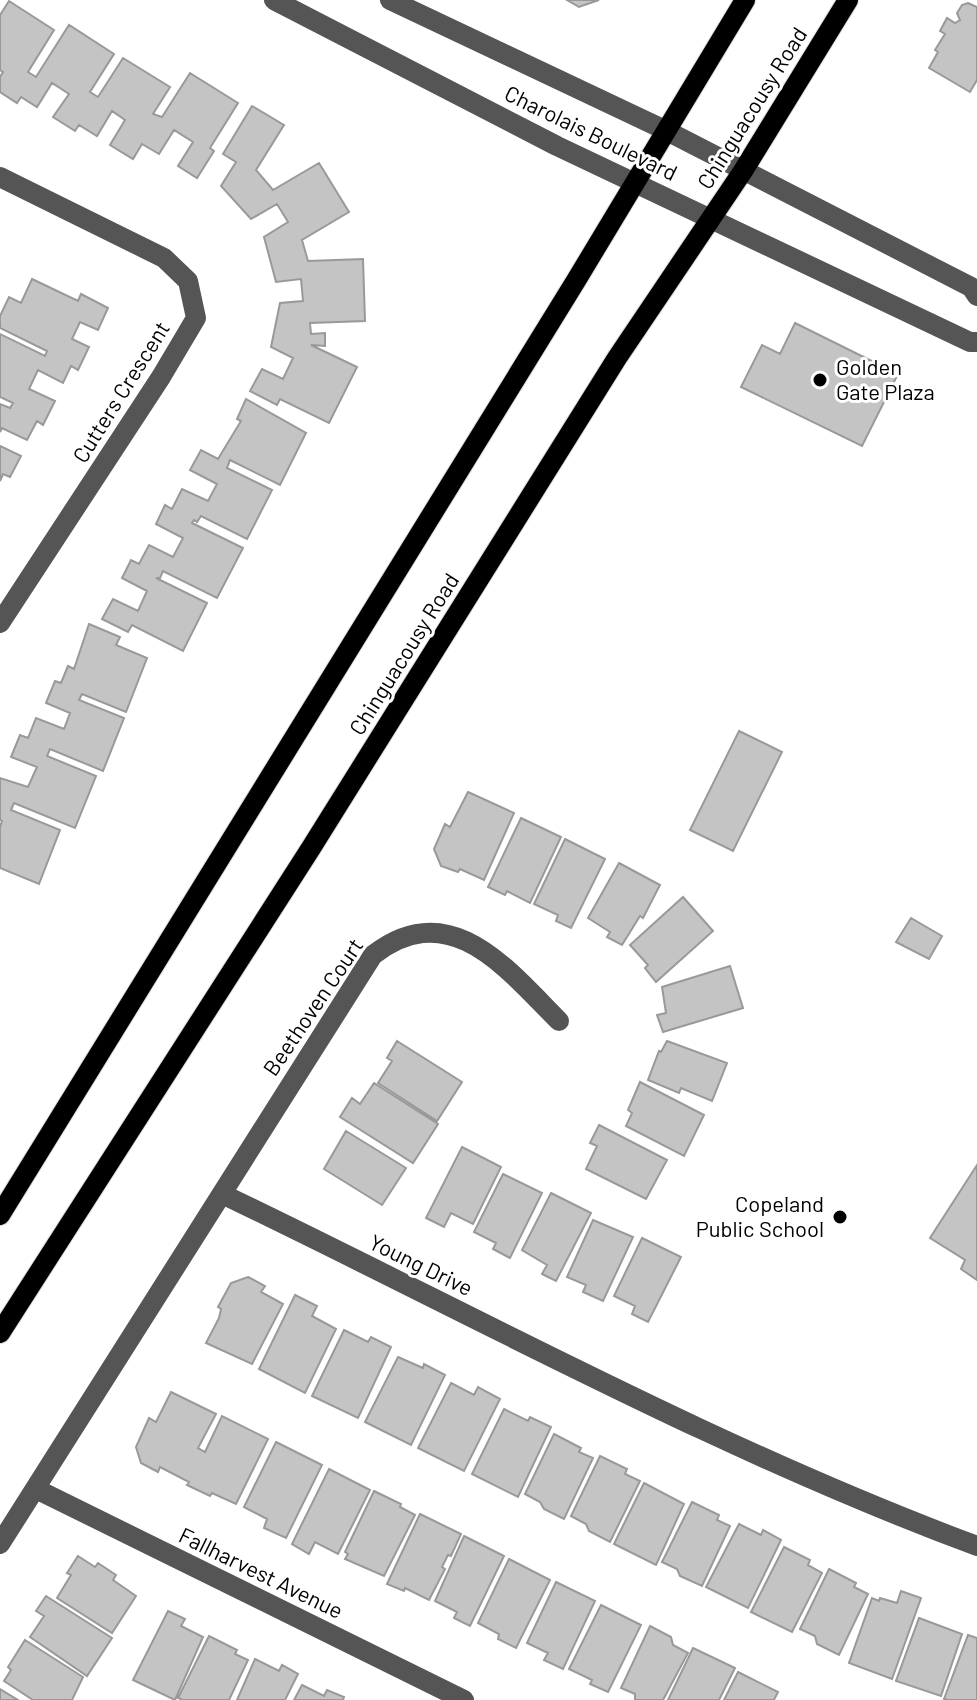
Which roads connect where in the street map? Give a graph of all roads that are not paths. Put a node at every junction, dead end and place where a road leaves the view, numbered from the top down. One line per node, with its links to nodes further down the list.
1 (274, 0): 8 (street, Charolais Boulevard)
2 (390, 0): 5 (street, Charolais Boulevard)
3 (745, 0): 5 (main road)
4 (848, 0): 6 (main road, Chinguacousy Road)
5 (667, 131): 6 (street, Charolais Boulevard); 8 (main road)
6 (743, 171): 9 (main road, Chinguacousy Road); 10 (street, Charolais Boulevard)
7 (0, 177): 12 (street, Cutters Crescent)
8 (636, 183): 9 (street, Charolais Boulevard); 15 (main road)
9 (711, 218): 11 (street, Charolais Boulevard); 16 (main road, Chinguacousy Road)
10 (977, 296)
11 (977, 342)
12 (0, 623)
13 (559, 1021): 14 (street, Beethoven Court)
14 (222, 1194): 17 (street); 19 (street, Young Drive)
15 (0, 1215)
16 (0, 1333)
17 (36, 1489): 18 (street); 20 (street, Fallharvest Avenue)
18 (0, 1544)
19 (977, 1546)
20 (464, 1700)

